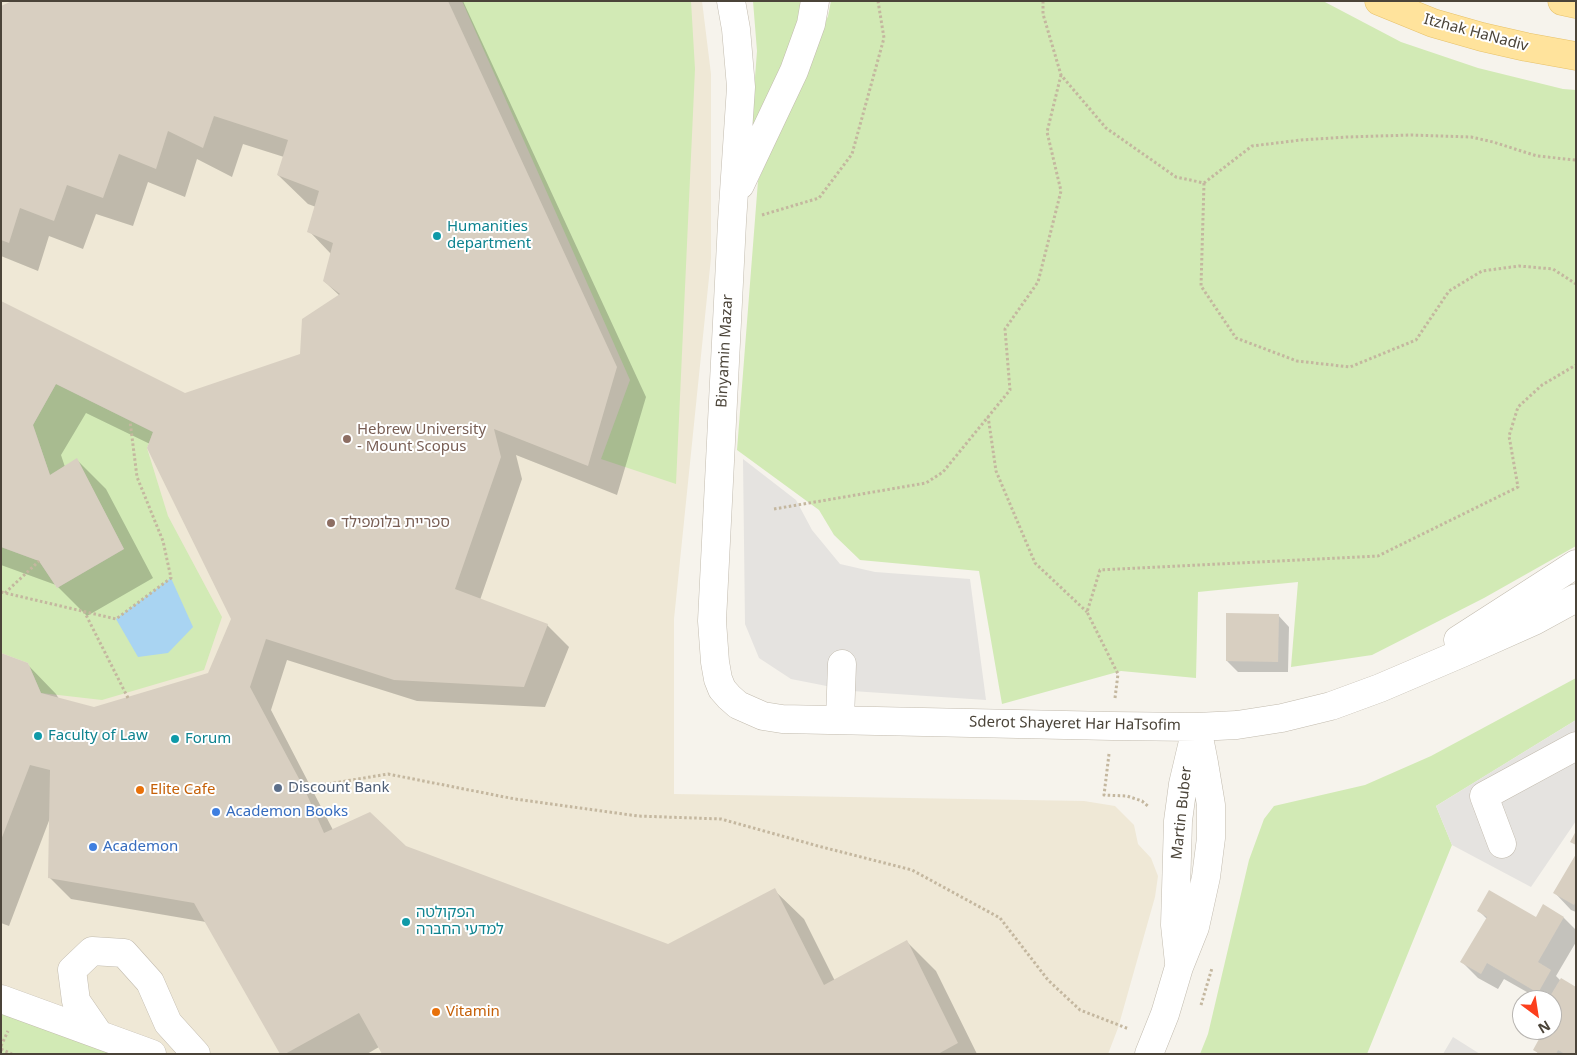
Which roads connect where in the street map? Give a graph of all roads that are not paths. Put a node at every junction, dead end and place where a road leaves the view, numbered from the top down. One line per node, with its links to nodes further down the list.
1 (731, 1): 7 (street, Binyamin Mazar)
2 (815, 1): 7 (street)
3 (1380, 1): 6 (main road, Itzhak HaNadiv)
4 (1562, 1): 5 (main road)
5 (1576, 4)
6 (1576, 56)
7 (733, 210): 12 (street, Binyamin Mazar)
8 (1576, 564): 11 (street, Sderot Shayeret Har HaTsofim)
9 (1576, 598): 11 (street, Sderot Shayeret Har HaTsofim)
10 (842, 664): 13 (street)
11 (1417, 671): 14 (street, Sderot Shayeret Har HaTsofim)
12 (729, 697): 13 (street, Sderot Shayeret Har HaTsofim)
13 (840, 719): 14 (street, Sderot Shayeret Har HaTsofim)
14 (1197, 726): 19 (street, Martin Buber)
15 (1576, 746): 16 (street)
16 (1502, 844)
17 (1, 999): 18 (street)
18 (98, 1033): 20 (street); 21 (street)
19 (1152, 1047)
20 (152, 1054)
21 (196, 1054)

